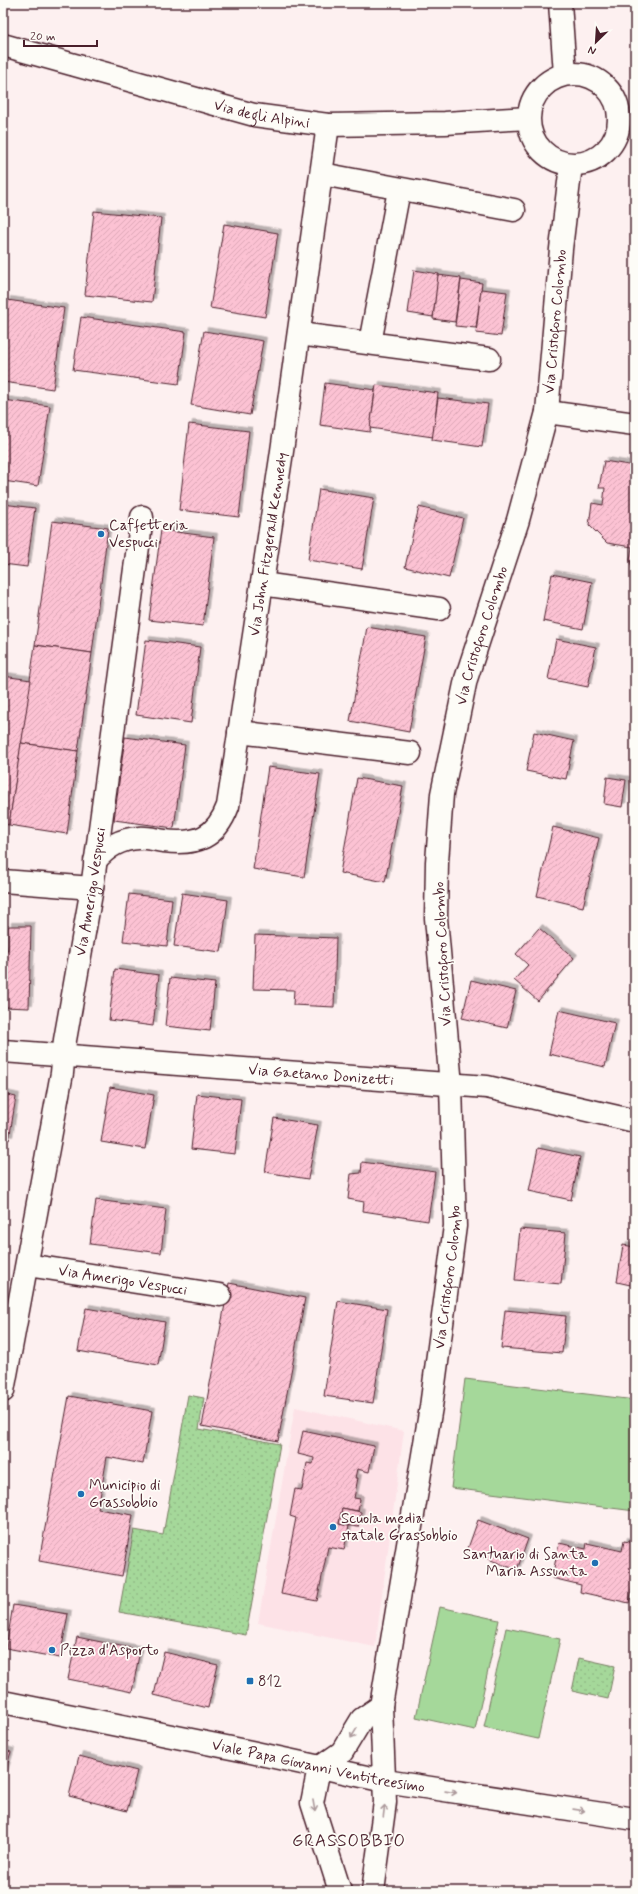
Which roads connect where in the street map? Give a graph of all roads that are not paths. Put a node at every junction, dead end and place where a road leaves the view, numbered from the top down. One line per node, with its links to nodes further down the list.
1 (560, 3): 3 (street)
2 (3, 45): 6 (street, Via degli Alpini)
3 (565, 74): 4 (street); 5 (street)
4 (528, 118): 6 (street, Via degli Alpini); 7 (street)
5 (627, 120): 7 (street)
6 (328, 125): 8 (street, Via John Fitzgerald Kennedy)
7 (571, 165): 14 (street, Via Cristoforo Colombo)
8 (322, 174): 9 (street); 11 (street, Via John Fitzgerald Kennedy)
9 (399, 190): 10 (street); 12 (street)
10 (514, 210)
11 (299, 334): 12 (street); 17 (street, Via John Fitzgerald Kennedy)
12 (370, 343): 13 (street)
13 (490, 359)
14 (547, 412): 15 (street); 26 (street, Via Cristoforo Colombo)
15 (635, 424)
16 (142, 517): 21 (street, Via Amerigo Vespucci)
17 (262, 584): 18 (street); 19 (street, Via John Fitzgerald Kennedy)
18 (439, 609)
19 (240, 732): 20 (street); 21 (street, Via John Fitzgerald Kennedy)
20 (410, 753)
21 (94, 861): 23 (street, Via Amerigo Vespucci)
22 (3, 881): 23 (street)
23 (92, 888): 25 (street, Via Amerigo Vespucci)
24 (3, 1051): 25 (street, Via Gaetano Donizetti)
25 (64, 1056): 26 (street, Via Gaetano Donizetti); 28 (street, Via Amerigo Vespucci)
26 (451, 1085): 27 (street, Via Gaetano Donizetti); 32 (street, Via Cristoforo Colombo)
27 (635, 1121)
28 (27, 1265): 29 (street, Via Amerigo Vespucci); 30 (street, Via Amerigo Vespucci)
29 (220, 1295)
30 (3, 1391)
31 (3, 1702): 33 (street, Viale Papa Giovanni Ventitreesimo)
32 (381, 1706): 33 (street, one-way to 33); 34 (street, Via Cristoforo Colombo)
33 (319, 1768): 34 (street, Viale Papa Giovanni Ventitreesimo); 36 (street, one-way to 36)
34 (385, 1781): 35 (street, Viale Papa Giovanni Ventitreesimo, one-way to 35); 37 (street, Via Cristoforo Colombo, one-way to 34)
35 (635, 1819)
36 (340, 1891)
37 (373, 1891)

